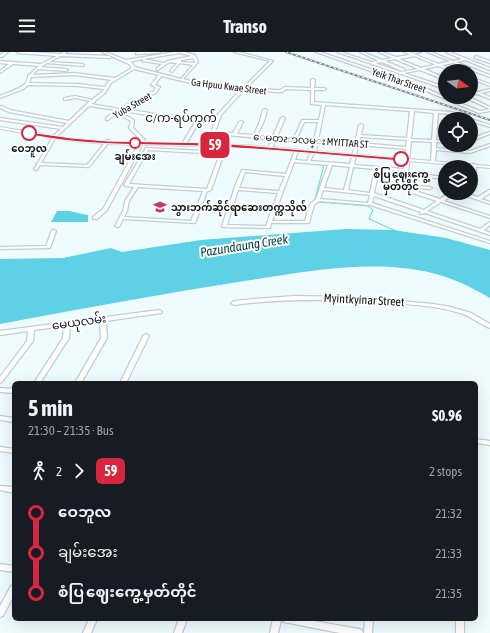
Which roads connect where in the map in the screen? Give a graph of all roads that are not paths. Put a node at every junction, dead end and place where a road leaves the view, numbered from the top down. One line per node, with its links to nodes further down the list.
1 (7, 52): 20 (street)
2 (18, 52): 16 (street)
3 (103, 52): 23 (street)
4 (158, 52): 17 (street)
5 (181, 52): 21 (street); 27 (street)
6 (235, 52): 22 (street)
7 (258, 52): 22 (street)
8 (317, 52): 24 (street, Yeik Thar Street)
9 (338, 52): 18 (street)
10 (361, 52): 30 (street)
11 (380, 52): 26 (street)
12 (401, 52): 19 (main road)
13 (420, 52): 19 (street)
14 (428, 52): 34 (street)
15 (447, 52): 28 (street)
16 (62, 53): 23 (street); 32 (street)
17 (137, 53)
18 (343, 54): 24 (street); 39 (street)
19 (410, 54): 26 (street); 45 (main road)
20 (1, 56)
21 (194, 56): 29 (street); 40 (street)
22 (253, 56): 73 (street)
23 (112, 57): 33 (street)
24 (331, 57): 44 (street, Yeik Thar Street)
25 (476, 57): 35 (street)
26 (395, 58): 30 (street); 50 (street)
27 (141, 59): 33 (street); 37 (street)
28 (465, 59): 34 (street); 51 (street)
29 (179, 61): 38 (street); 40 (street); 53 (street)
30 (382, 61): 39 (street); 55 (street)
31 (0, 62): 36 (street)
32 (46, 62): 41 (street); 42 (street)
33 (127, 62): 47 (street)
34 (454, 62): 45 (street); 56 (street)
35 (490, 62)
36 (12, 63): 41 (street); 54 (street)
37 (157, 63): 38 (street); 43 (street)
38 (166, 63): 48 (street)
39 (371, 63): 44 (street); 57 (street)
40 (196, 64): 64 (street)
41 (43, 65): 46 (street)
42 (83, 65)
43 (153, 66)
44 (359, 66): 49 (street); 61 (street, Yeik Thar Street)
45 (437, 66): 50 (street)
46 (38, 68): 52 (street); 59 (street)
47 (134, 68): 58 (street, Ga Hpuu Kwae Street); 63 (street)
48 (158, 69)
49 (351, 69)
50 (421, 69): 55 (street); 62 (street)
51 (490, 69): 56 (street)
52 (66, 70)
53 (172, 71)
54 (0, 72)
55 (407, 72): 57 (street)
56 (480, 72): 60 (street)
57 (402, 73): 61 (street); 68 (street)
58 (161, 74): 64 (street, Ga Hpuu Kwae Street); 87 (street, Yuba Street)
59 (29, 76): 63 (street); 69 (street)
60 (490, 76)
61 (391, 77): 71 (street, Yeik Thar Street)
62 (438, 77)
63 (115, 79): 72 (street)
64 (182, 79): 73 (street, Ga Hpuu Kwae Street)
65 (313, 80): 74 (street)
66 (438, 82): 68 (street)
67 (478, 82): 75 (main road)
68 (434, 83): 70 (street); 71 (street)
69 (27, 84): 72 (street); 78 (street)
70 (438, 85)
71 (420, 87): 86 (street, Yeik Thar Street)
72 (106, 88): 81 (street)
73 (244, 88): 74 (street, Ga Hpuu Kwae Street); 95 (street)
74 (313, 88): 76 (street, Ga Hpuu Kwae Street); 83 (street)
75 (490, 88): 77 (street)
76 (324, 89)
77 (478, 93): 79 (street)
78 (0, 97)
79 (490, 98)
80 (65, 99): 81 (street)
81 (94, 101): 84 (street)
82 (478, 103): 86 (street)
83 (324, 104): 89 (street); 98 (street)
84 (89, 105): 87 (street); 96 (street)
85 (1, 108): 96 (street)
86 (490, 109)
87 (119, 110): 93 (street); 94 (street, Yuba Street); 118 (street)
88 (265, 110): 108 (street)
89 (412, 110): 90 (street); 113 (street)
90 (436, 112): 116 (street)
91 (283, 118): 110 (street)
92 (0, 119): 103 (street)
93 (199, 119): 95 (street); 119 (street)
94 (107, 120)
95 (218, 120): 104 (street)
96 (70, 122): 103 (street)
97 (241, 122): 105 (street)
98 (321, 122): 112 (street); 114 (street)
99 (478, 122): 101 (street)
100 (361, 125): 109 (street)
101 (490, 126)
102 (0, 127): 107 (main road)
103 (64, 128): 107 (street)
104 (214, 133): 105 (street, ေမတၩာလမ္း MYITTAR ST); 121 (street)
105 (235, 134): 108 (street, ေမတၩာလမ္း MYITTAR ST)
106 (490, 134): 111 (street)
107 (54, 136): 115 (main road); 138 (street)
108 (255, 136): 110 (street, ေမတၩာလမ္း MYITTAR ST)
109 (359, 136): 113 (street); 122 (street)
110 (274, 138): 112 (street, ေမတၩာလမ္း MYITTAR ST); 124 (street)
111 (478, 138)
112 (294, 139): 114 (street, ေမတၩာလမ္း MYITTAR ST)
113 (409, 140): 116 (street); 125 (street)
114 (316, 141): 122 (street, ေမတၩာလမ္း MYITTAR ST); 129 (street)
115 (107, 142): 118 (main road); 138 (street)
116 (434, 142): 117 (street); 126 (street)
117 (438, 142)
118 (142, 143): 119 (main road); 120 (main road); 166 (street)
119 (184, 143): 120 (main road); 121 (main road)
120 (172, 144): 127 (street)
121 (208, 144): 124 (main road); 130 (street)
122 (357, 144): 125 (street, ေမတၩာလမ္း MYITTAR ST); 131 (street)
123 (490, 145): 126 (street)
124 (270, 148): 128 (main road); 129 (main road)
125 (408, 148): 132 (street)
126 (434, 149): 134 (street)
127 (171, 151): 130 (street); 149 (street)
128 (296, 151): 129 (main road); 133 (street)
129 (314, 151): 131 (main road); 136 (street)
130 (201, 152): 154 (street)
131 (355, 155): 132 (main road); 141 (street)
132 (407, 159): 134 (main road); 146 (street)
133 (293, 160): 136 (street); 147 (street)
134 (433, 161): 135 (main road)
135 (438, 161)
136 (308, 162): 139 (street)
137 (490, 162): 140 (main road)
138 (38, 164): 145 (street)
139 (330, 164): 141 (street); 153 (street)
140 (478, 164)
141 (352, 165): 144 (street); 155 (street)
142 (478, 165): 143 (main road)
143 (490, 166)
144 (377, 167): 146 (street); 158 (street)
145 (36, 169)
146 (405, 172): 148 (street); 150 (street)
147 (287, 175): 152 (street); 156 (street)
148 (438, 177)
149 (137, 186): 154 (street); 167 (street)
150 (405, 188): 151 (street); 161 (street)
151 (430, 188)
152 (236, 189): 156 (street); 169 (street)
153 (322, 189): 155 (street); 160 (street)
154 (205, 190): 167 (street)
155 (346, 191): 158 (street)
156 (281, 192): 169 (street)
157 (489, 193): 159 (street)
158 (372, 194): 163 (street); 164 (street)
159 (478, 199): 162 (street)
160 (318, 200): 163 (street); 169 (street)
161 (440, 201): 164 (street); 165 (street)
162 (490, 203)
163 (370, 204): 168 (street)
164 (424, 212): 168 (street); 173 (street)
165 (490, 217)
166 (95, 218)
167 (122, 218): 171 (street)
168 (415, 218): 175 (street)
169 (270, 222)
170 (490, 223): 173 (street)
171 (118, 226)
172 (54, 231): 176 (street)
173 (480, 231): 174 (street)
174 (490, 234)
175 (490, 242)
176 (0, 248)
177 (234, 303): 181 (street, Myintkyinar Street)
178 (159, 312): 179 (street, မေယုလမ်း)
179 (103, 319): 180 (street, မေယုလမ်း); 187 (street)
180 (67, 324): 182 (street, မေယုလမ်း); 186 (street)
181 (490, 326)
182 (31, 329): 183 (street, မေယုလမ်း); 185 (street)
183 (0, 333)
184 (146, 336): 188 (street)
185 (0, 381)
186 (38, 381)
187 (79, 381)
188 (124, 381)
189 (0, 390): 190 (street)
190 (12, 392)
191 (0, 418): 192 (street)
192 (12, 420)
193 (478, 441): 194 (street)
194 (490, 443)
195 (0, 449): 196 (street)
196 (12, 451)
197 (0, 488): 198 (street)
198 (12, 490)
199 (0, 567): 200 (street)
200 (12, 569)
201 (12, 592): 202 (street)
202 (0, 614)
203 (92, 621): 209 (street)
204 (182, 621): 210 (street)
205 (276, 621): 211 (street)
206 (295, 621): 212 (street)
207 (369, 621): 213 (street)
208 (460, 621): 214 (street)
209 (87, 633)
210 (178, 633)
211 (274, 633)
212 (359, 633)
213 (368, 633)
214 (460, 633)

